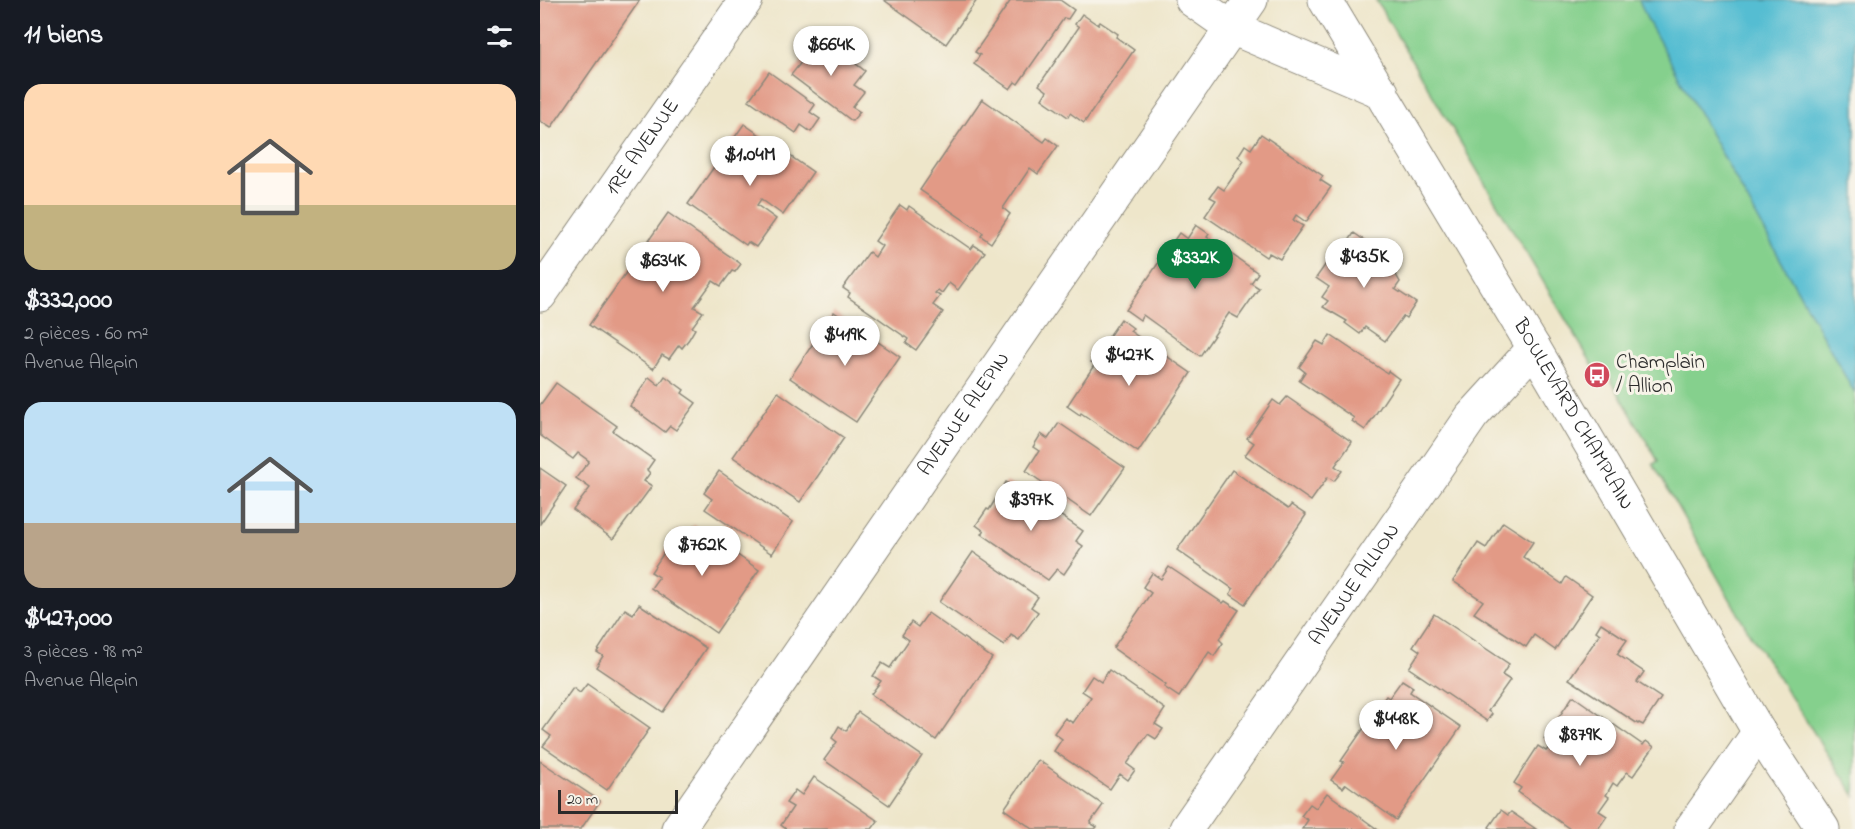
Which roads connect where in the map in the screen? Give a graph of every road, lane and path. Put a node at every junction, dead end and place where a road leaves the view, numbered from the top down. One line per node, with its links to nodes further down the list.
1 (746, 0): 7 (street, 1RE AVENUE)
2 (1192, 0): 5 (street)
3 (1251, 0): 5 (street, AVENUE ALEPIN)
4 (1325, 0): 6 (street, BOULEVARD CHAMPLAIN)
5 (1232, 28): 6 (street); 10 (street, AVENUE ALEPIN)
6 (1382, 92): 8 (street, BOULEVARD CHAMPLAIN)
7 (540, 295)
8 (1534, 348): 9 (street, BOULEVARD CHAMPLAIN); 11 (street, AVENUE ALLION)
9 (1759, 732): 12 (street); 13 (street, BOULEVARD CHAMPLAIN)
10 (678, 829)
11 (1186, 829)
12 (1691, 829)
13 (1823, 829)

